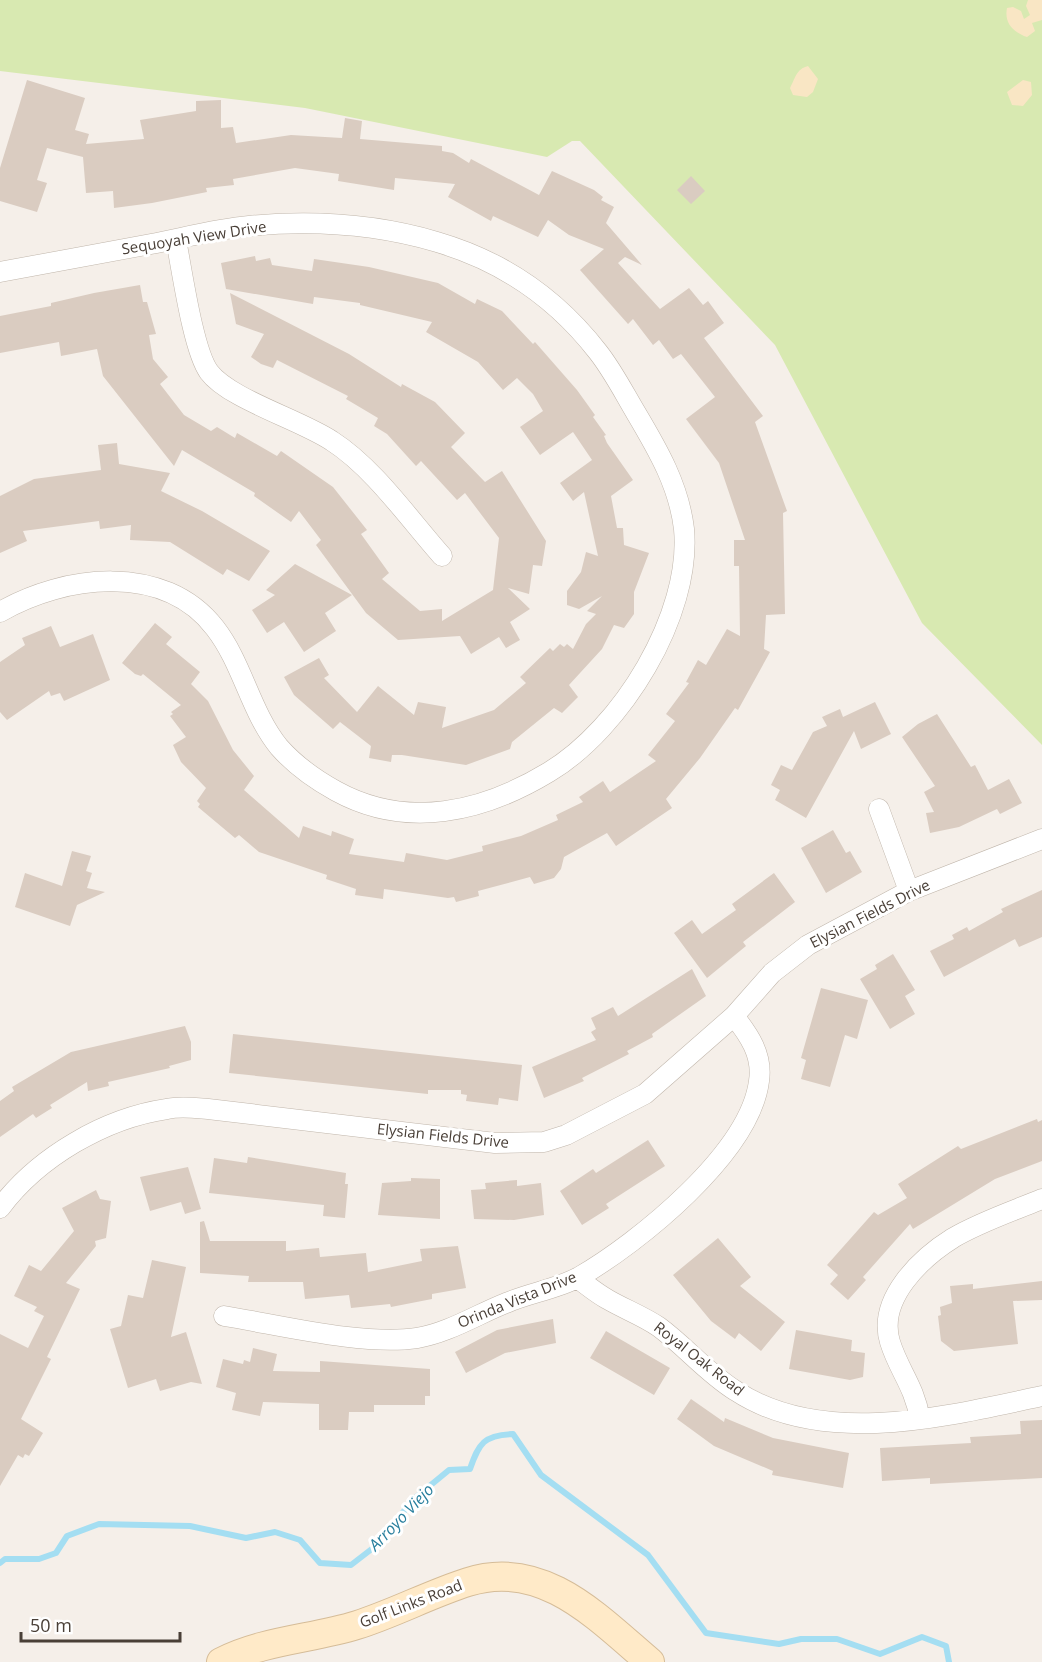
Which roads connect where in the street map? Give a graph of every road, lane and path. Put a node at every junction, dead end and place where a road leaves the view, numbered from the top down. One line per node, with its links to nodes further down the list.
1 (176, 240): 2 (street, Sequoyah View Drive); 3 (street); 4 (street, Sequoyah View Drive)
2 (0, 272)
3 (442, 556)
4 (0, 612)
5 (879, 809): 7 (street)
6 (1042, 839): 7 (street, Elysian Fields Drive)
7 (909, 891): 8 (street, Elysian Fields Drive)
8 (734, 1016): 10 (street, Elysian Fields Drive); 11 (street, Orinda Vista Drive)
9 (1042, 1199): 14 (street)
10 (0, 1208)
11 (577, 1278): 12 (street, Orinda Vista Drive); 14 (street, Royal Oak Road)
12 (224, 1316)
13 (1042, 1396): 14 (street, Royal Oak Road)
14 (920, 1419)
15 (222, 1662): 16 (main road, Golf Links Road)
16 (650, 1662)

